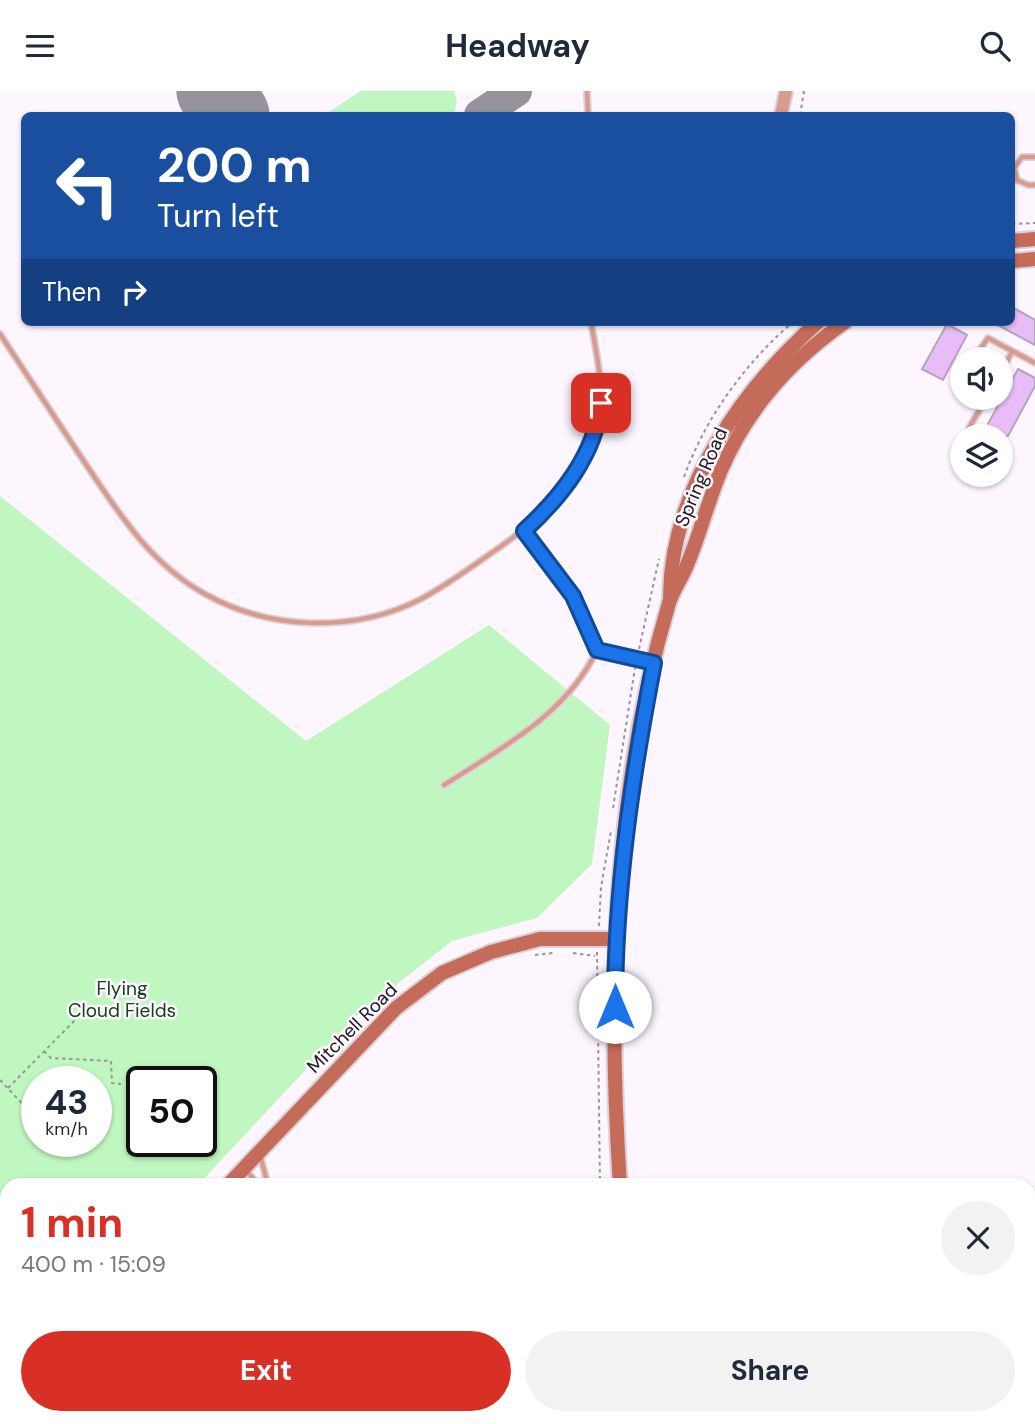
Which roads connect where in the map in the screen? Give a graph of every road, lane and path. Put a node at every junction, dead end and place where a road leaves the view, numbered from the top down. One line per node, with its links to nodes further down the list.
1 (587, 91): 4 (lane)
2 (786, 91): 5 (street)
3 (804, 91): 6 (path)
4 (588, 112)
5 (782, 112)
6 (800, 112)
7 (1035, 157): 8 (lane)
8 (1015, 170)
9 (1015, 175): 10 (lane)
10 (1035, 185)
11 (1035, 223): 12 (path)
12 (1015, 224)
13 (1035, 239): 14 (main road)
14 (1015, 241)
15 (1035, 259): 16 (main road)
16 (1015, 261)
17 (592, 326): 25 (lane)
18 (814, 326): 26 (main road, Spring Road)
19 (840, 326): 26 (main road, Spring Road)
20 (0, 334): 25 (lane)
21 (982, 347): 22 (lane)
22 (1003, 347)
23 (1013, 352): 24 (lane)
24 (1035, 363)
25 (524, 531): 27 (lane)
26 (670, 600): 28 (main road, Spring Road)
27 (597, 650): 28 (lane); 29 (lane)
28 (654, 663): 30 (main road, Spring Road)
29 (444, 785)
30 (615, 939): 41 (main road, Mitchell Road); 46 (main road, Spring Road)
31 (567, 952): 34 (path)
32 (555, 953): 33 (path)
33 (533, 955)
34 (596, 957)
35 (80, 1015): 36 (path)
36 (44, 1051): 38 (path); 39 (path)
37 (0, 1080): 39 (path)
38 (121, 1084)
39 (8, 1088): 40 (path)
40 (21, 1102)
41 (259, 1151): 42 (main road, Mitchell Road); 45 (lane)
42 (243, 1168): 43 (main road, Mitchell Road); 44 (lane)
43 (234, 1178)
44 (252, 1178)
45 (266, 1178)
46 (620, 1178)

